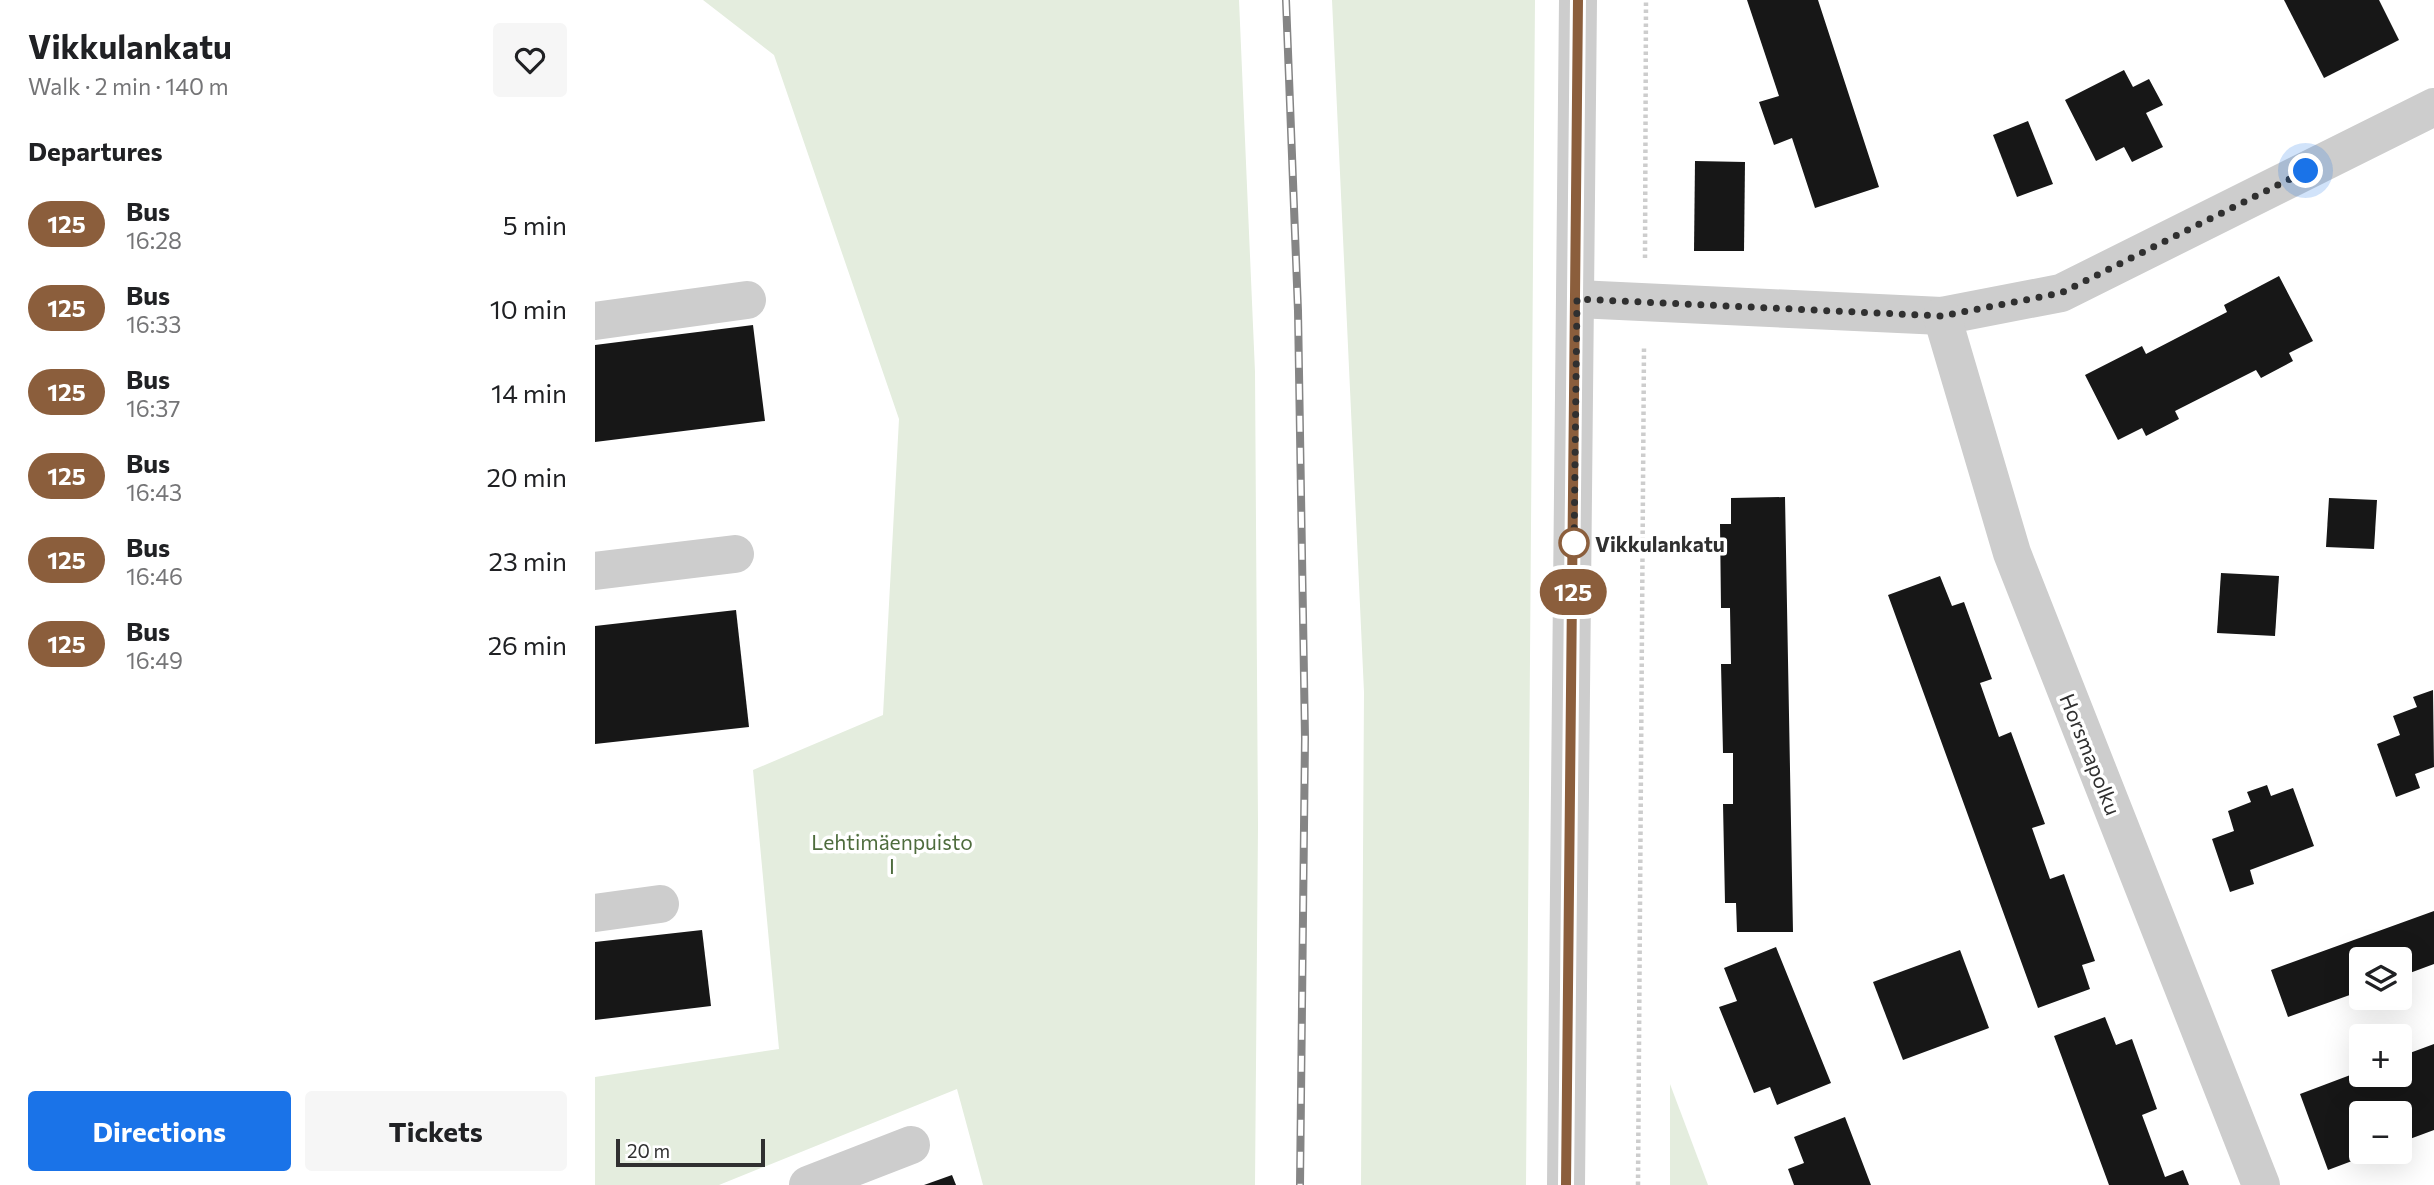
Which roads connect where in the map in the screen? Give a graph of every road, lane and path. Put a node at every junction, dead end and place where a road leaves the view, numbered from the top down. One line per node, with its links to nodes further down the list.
1 (1578, 0): 4 (street)
2 (1646, 0): 6 (path)
3 (2434, 107): 7 (street)
4 (1577, 299): 6 (street); 15 (street)
5 (747, 300): 8 (street)
6 (1644, 302): 7 (street); 16 (path)
7 (1942, 316): 17 (street, Horsmapolku)
8 (595, 320)
9 (735, 554): 10 (street)
10 (595, 571)
11 (660, 904): 12 (street)
12 (595, 913)
13 (912, 1145): 14 (street)
14 (808, 1185)
15 (1566, 1185)
16 (1638, 1185)
17 (2261, 1185)

